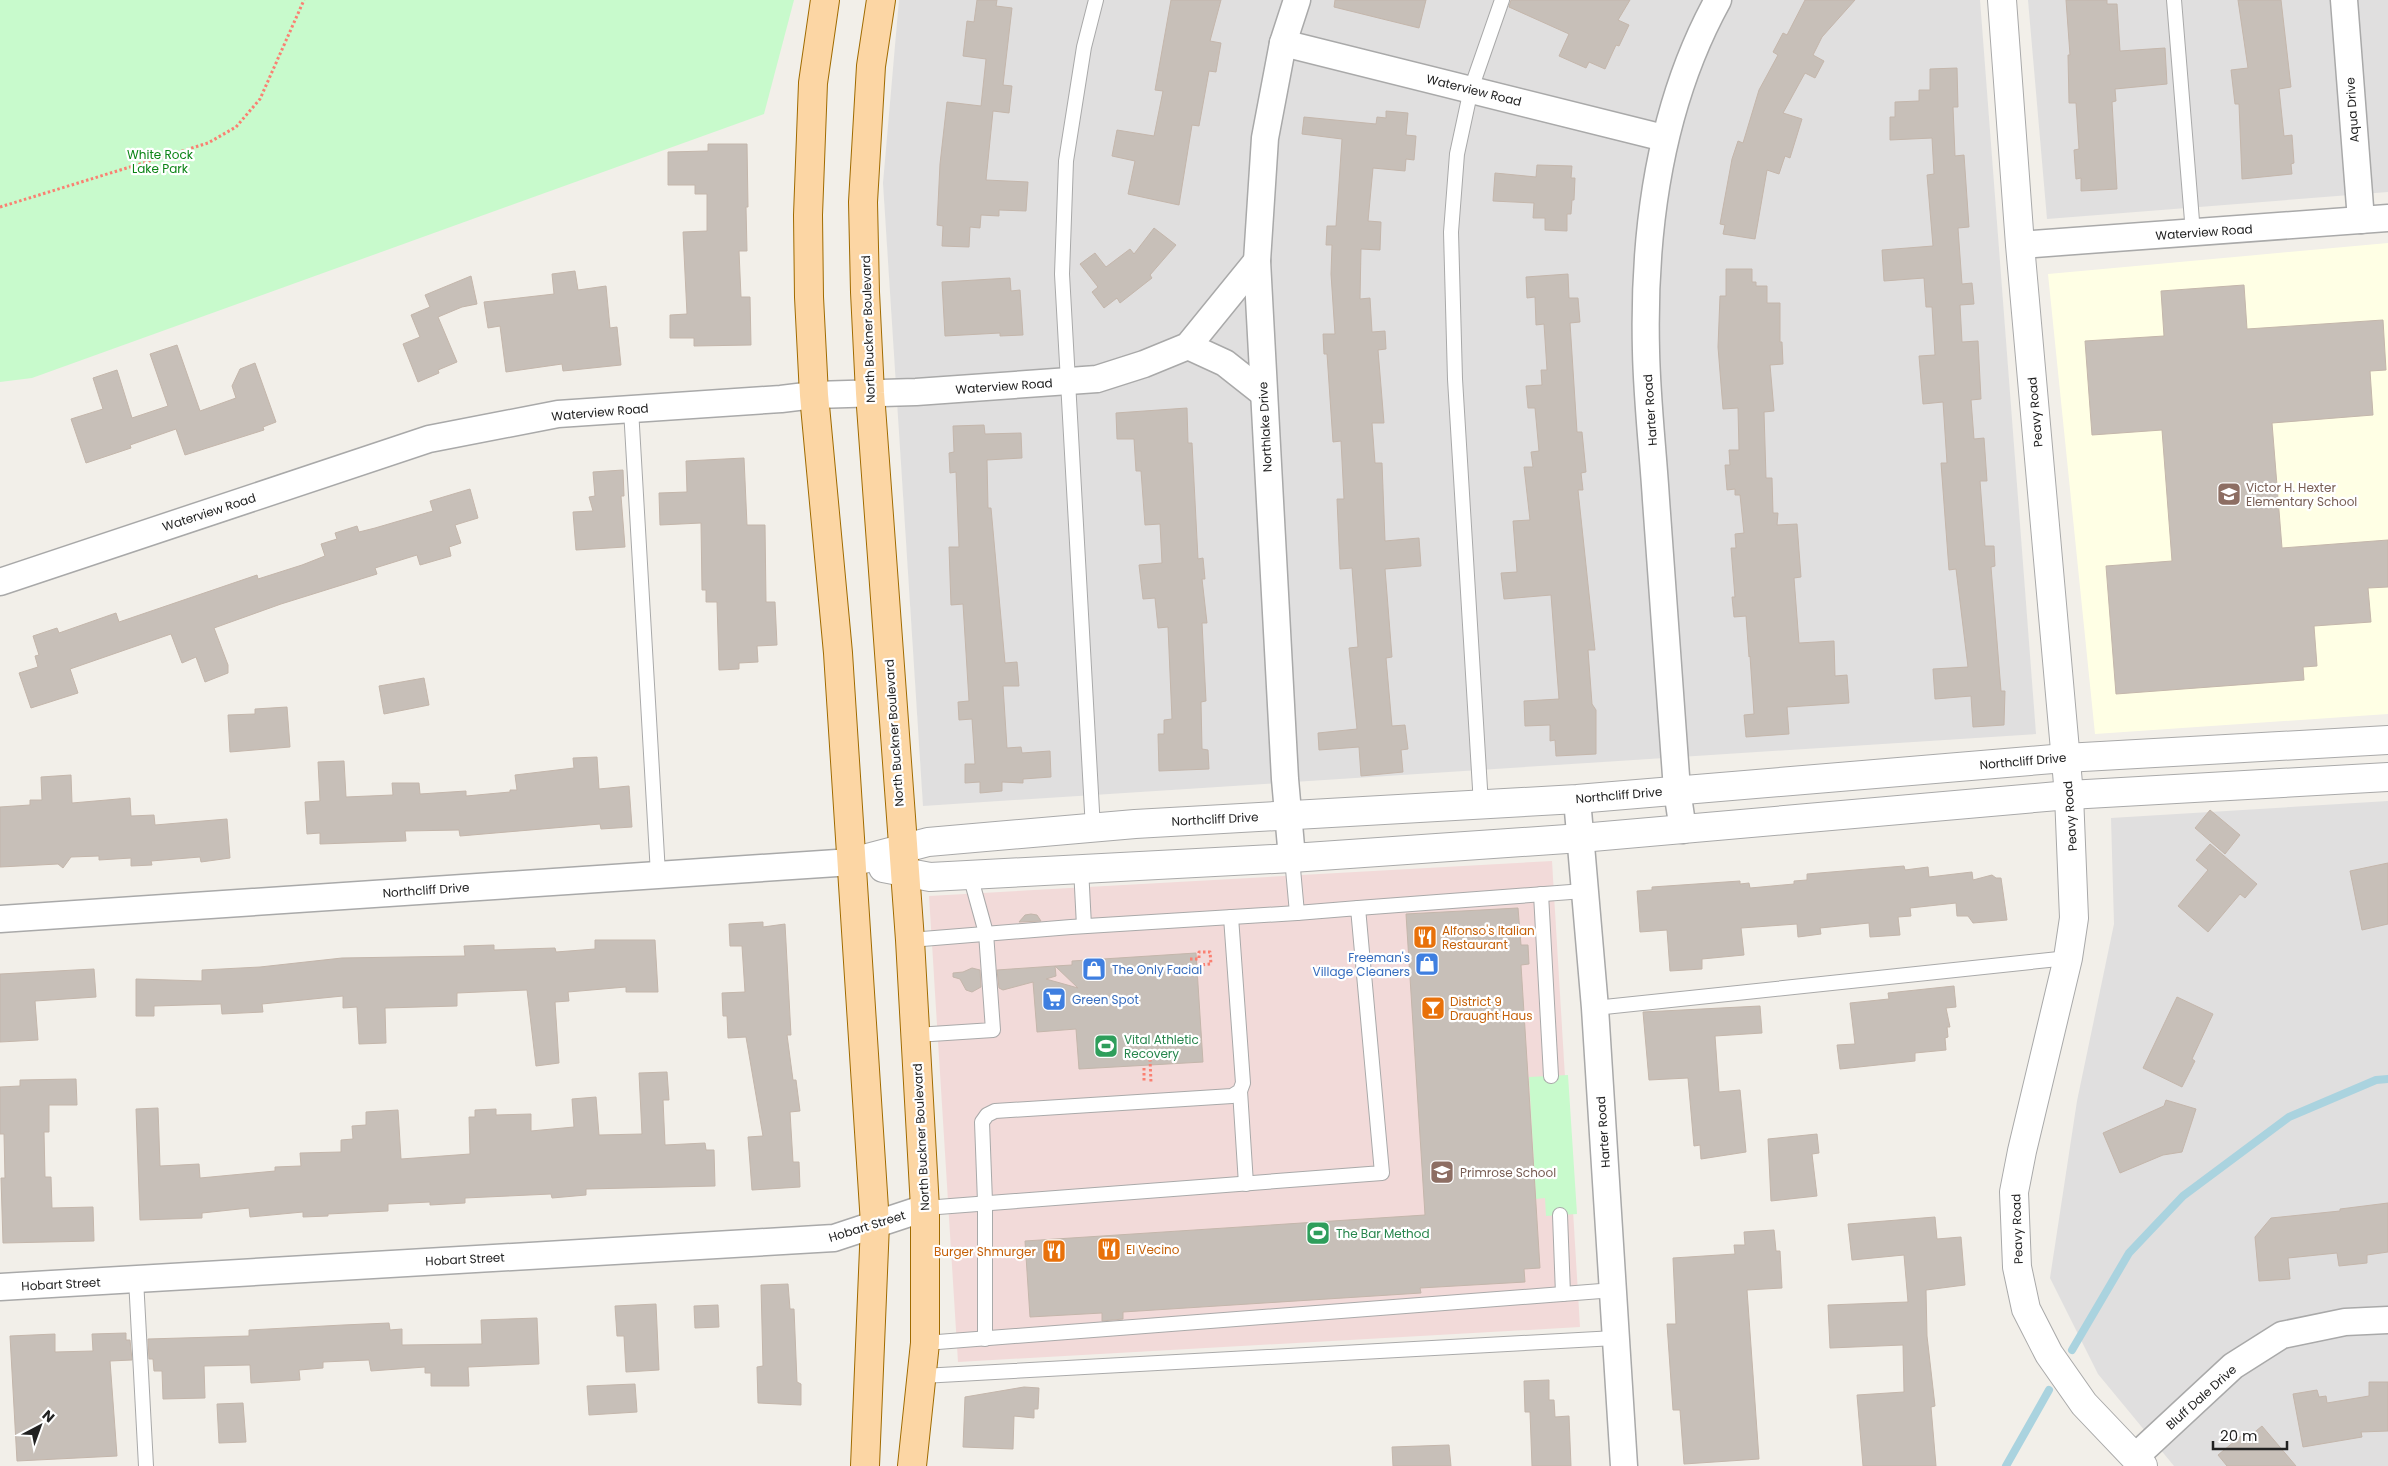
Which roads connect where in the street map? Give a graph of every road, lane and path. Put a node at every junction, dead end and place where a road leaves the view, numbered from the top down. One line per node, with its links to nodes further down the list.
1 (304, 0): 14 (path)
2 (825, 0): 24 (main road)
3 (881, 0): 22 (main road, North Buckner Boulevard)
4 (1096, 0): 21 (lane)
5 (1296, 0): 11 (street, Northlake Drive)
6 (1502, 0): 12 (lane)
7 (1718, 0): 13 (street, Harter Road)
8 (2002, 0): 18 (street, Peavy Road)
9 (2174, 0): 17 (lane)
10 (2344, 0): 16 (street, Aqua Drive)
11 (1283, 43): 12 (street, Waterview Road); 19 (street, Northlake Drive)
12 (1472, 90): 13 (street, Waterview Road); 33 (lane)
13 (1664, 138): 30 (street, Harter Road)
14 (0, 207)
15 (2388, 218): 16 (street, Waterview Road)
16 (2361, 220): 17 (street, Waterview Road)
17 (2193, 232): 18 (street, Waterview Road)
18 (2020, 245): 28 (street, Peavy Road)
19 (1257, 261): 20 (street, Waterview Road); 23 (street, Northlake Drive)
20 (1188, 346): 21 (street, Waterview Road); 23 (street)
21 (1068, 382): 22 (street, Waterview Road); 35 (lane)
22 (870, 393): 24 (street, Waterview Road); 39 (main road, North Buckner Boulevard)
23 (1263, 393): 34 (street, Northlake Drive)
24 (814, 395): 25 (street, Waterview Road); 40 (main road)
25 (631, 409): 26 (street, Waterview Road); 42 (lane)
26 (0, 582)
27 (2388, 740): 28 (street, Northcliff Drive)
28 (2065, 758): 30 (street, Northcliff Drive); 31 (street, Peavy Road)
29 (2388, 777): 31 (street, Northcliff Drive)
30 (1677, 790): 32 (street, Northcliff Drive); 36 (street, Harter Road)
31 (2069, 795): 36 (street, Northcliff Drive); 54 (street, Peavy Road)
32 (1577, 799): 33 (street, Northcliff Drive); 37 (street, Harter Road)
33 (1481, 805): 34 (street, Northcliff Drive)
34 (1288, 815): 35 (street, Northcliff Drive); 38 (street, Northlake Drive)
35 (1093, 829): 39 (street, Northcliff Drive)
36 (1683, 830): 37 (street, Northcliff Drive)
37 (1581, 838): 38 (street, Northcliff Drive); 44 (street, Harter Road)
38 (1292, 858): 41 (street, Northcliff Drive); 47 (lane)
39 (904, 861): 40 (street, Northcliff Drive); 43 (street, Northcliff Drive); 52 (main road, North Buckner Boulevard)
40 (852, 862): 42 (street, Northcliff Drive); 66 (main road)
41 (1081, 868): 43 (street, Northcliff Drive); 50 (lane)
42 (658, 874): 49 (street, Northcliff Drive)
43 (970, 874): 51 (lane)
44 (1584, 891): 45 (lane); 56 (street, Harter Road)
45 (1542, 894): 46 (lane); 60 (lane)
46 (1358, 908): 47 (lane); 62 (lane)
47 (1297, 913): 48 (lane)
48 (1231, 917): 50 (lane); 61 (lane)
49 (0, 919)
50 (1084, 926): 51 (lane)
51 (986, 932): 52 (lane); 57 (lane)
52 (910, 940): 57 (main road, North Buckner Boulevard)
53 (1190, 958): 55 (path)
54 (2068, 958): 56 (lane); 76 (street, Peavy Road)
55 (1200, 965)
56 (1595, 1008): 69 (street, Harter Road)
57 (916, 1035): 64 (main road, North Buckner Boulevard)
58 (1150, 1059): 59 (path)
59 (1144, 1068)
60 (1551, 1076)
61 (1240, 1091): 62 (lane); 63 (lane)
62 (1246, 1184): 63 (lane)
63 (986, 1202): 64 (lane); 73 (lane)
64 (925, 1208): 66 (street, Hobart Street); 74 (main road, North Buckner Boulevard)
65 (1560, 1215): 70 (lane)
66 (874, 1224): 67 (street, Hobart Street); 78 (main road)
67 (136, 1279): 68 (street, Hobart Street); 77 (lane)
68 (0, 1287)
69 (1614, 1290): 70 (lane); 72 (street, Harter Road)
70 (1563, 1294): 73 (lane)
71 (2388, 1320): 76 (street, Bluff Dale Drive)
72 (1615, 1338): 75 (lane); 80 (street, Harter Road)
73 (985, 1339): 74 (lane)
74 (925, 1343): 75 (main road, North Buckner Boulevard)
75 (922, 1376): 79 (main road, North Buckner Boulevard)
76 (2139, 1461)
77 (146, 1466)
78 (864, 1466)
79 (912, 1466)
80 (1624, 1466)

